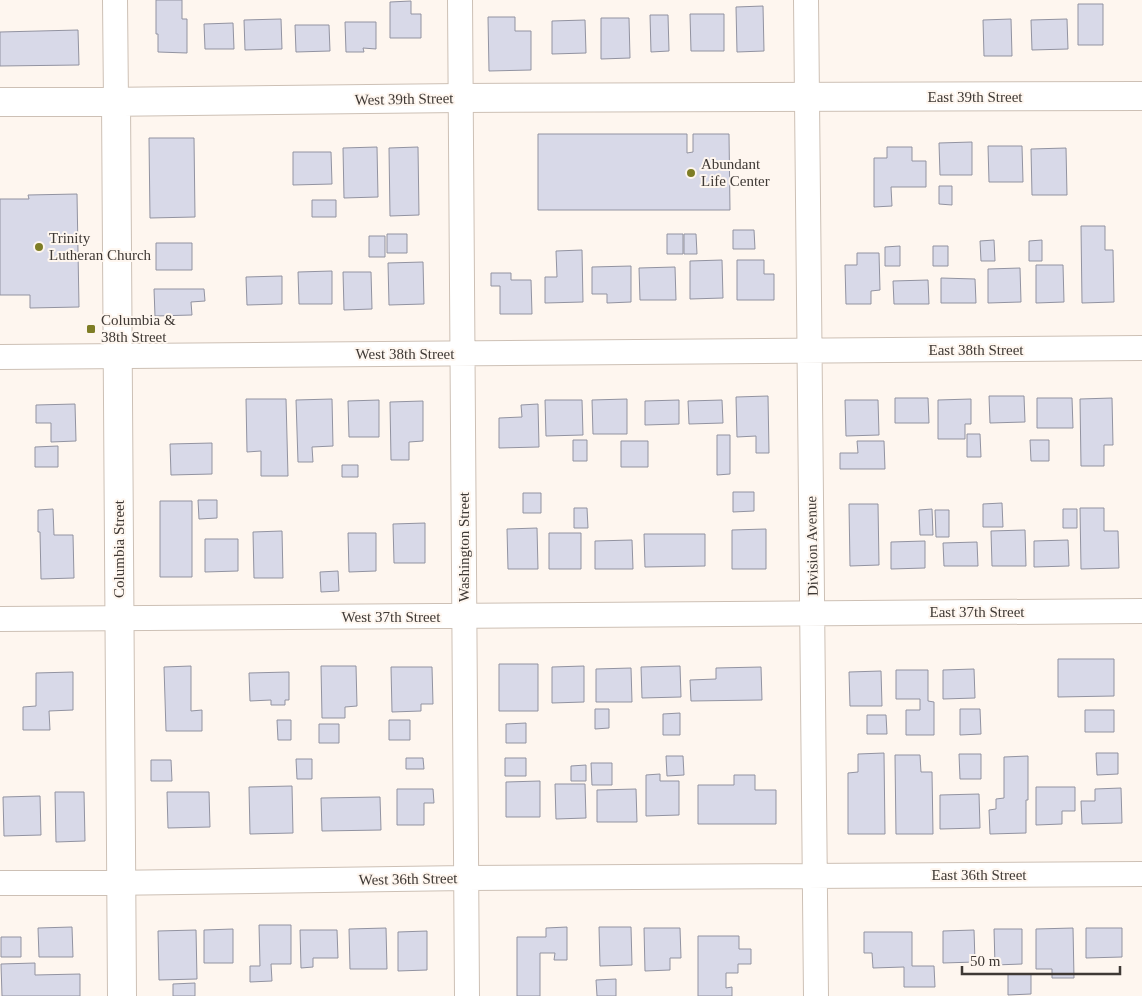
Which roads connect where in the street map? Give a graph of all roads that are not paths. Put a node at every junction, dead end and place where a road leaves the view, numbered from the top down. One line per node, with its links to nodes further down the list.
1 (115, 0): 8 (street)
2 (460, 0): 6 (street, Washington Street)
3 (806, 0): 5 (street, Division Avenue)
4 (1142, 96): 5 (street, East 39th Street)
5 (807, 97): 6 (street, West 39th Street); 10 (street, Division Avenue)
6 (460, 98): 8 (street, West 39th Street); 11 (street, Washington Street)
7 (0, 102): 8 (street, West 39th Street)
8 (116, 102): 12 (street, Columbia Street)
9 (1142, 348): 10 (street, East 38th Street)
10 (810, 351): 11 (street, West 38th Street); 15 (street, Division Avenue)
11 (462, 354): 12 (street, West 38th Street); 16 (street, Washington Street)
12 (118, 356): 13 (street, West 38th Street); 17 (street, Columbia Street)
13 (0, 357)
14 (1142, 611): 15 (street, East 37th Street)
15 (813, 614): 16 (street, West 37th Street); 20 (street, Division Avenue)
16 (464, 616): 17 (street, West 37th Street); 21 (street, Washington Street)
17 (119, 618): 18 (street, West 37th Street); 23 (street, Columbia Street)
18 (0, 619)
19 (1142, 874): 20 (street, East 36th Street)
20 (815, 876): 21 (street, West 36th Street); 26 (street, Division Avenue)
21 (466, 878): 23 (street, West 36th Street); 25 (street, Washington Street)
22 (0, 883): 23 (street, West 36th Street)
23 (122, 883): 24 (street, Columbia Street)
24 (122, 996)
25 (467, 996)
26 (816, 996)

